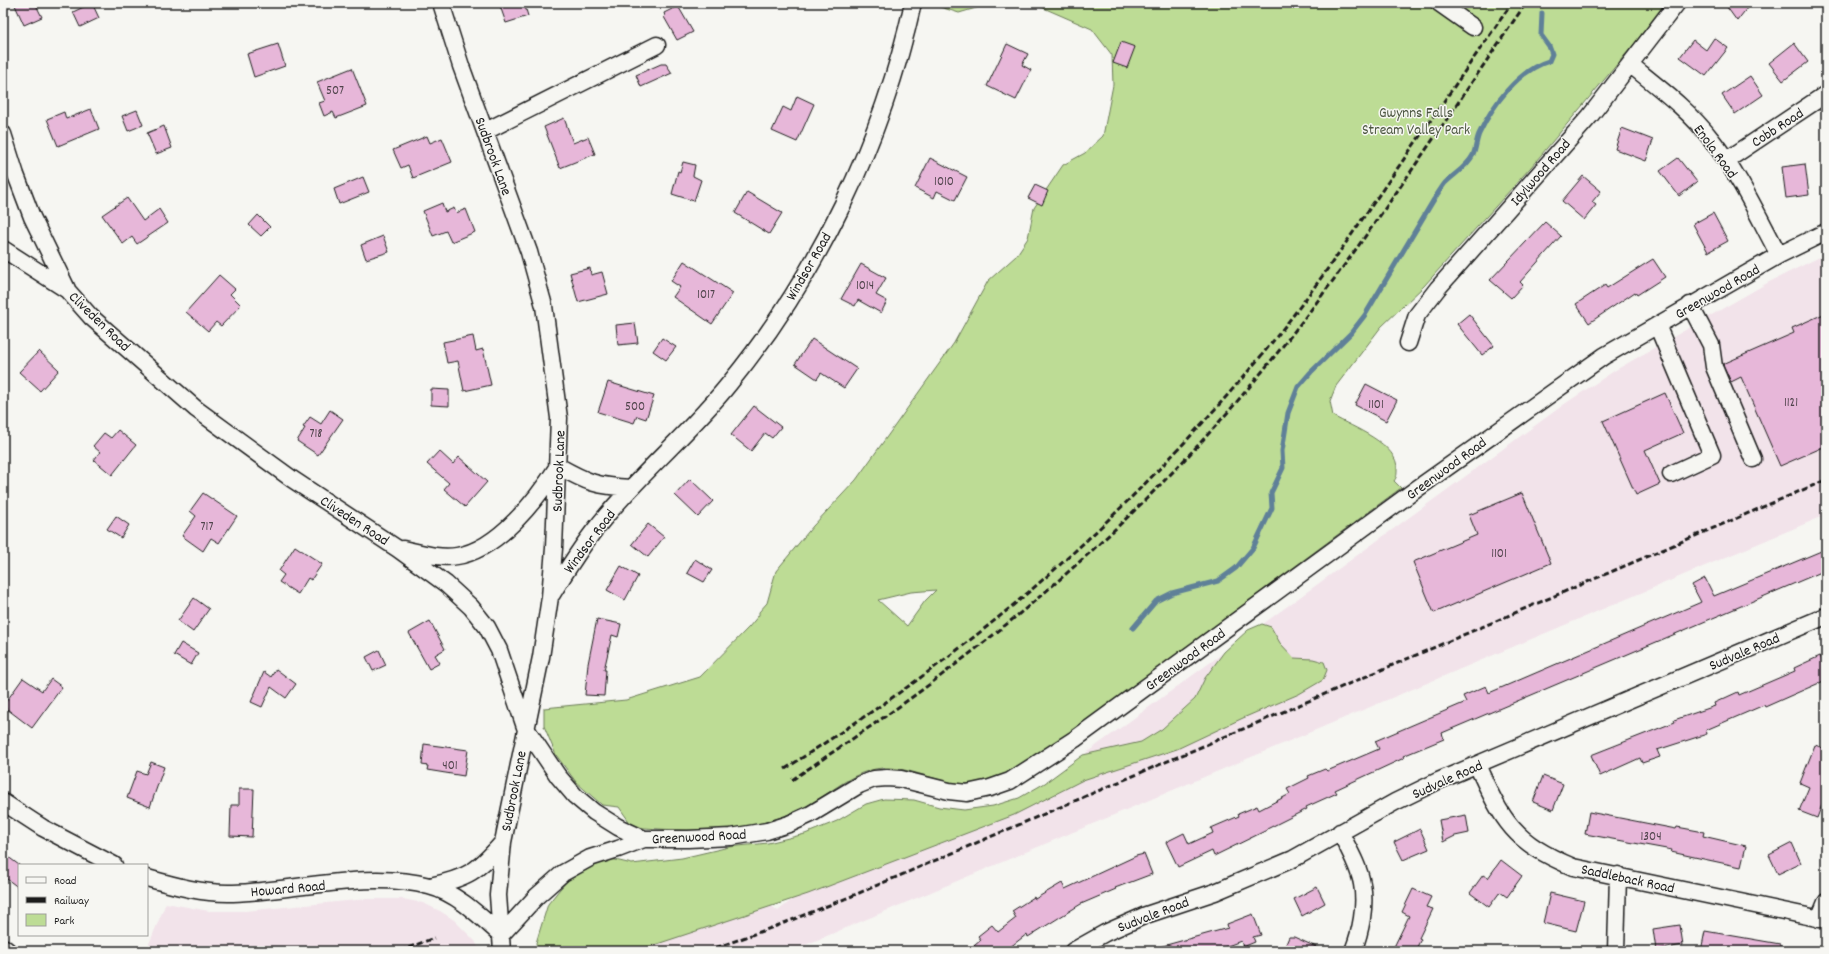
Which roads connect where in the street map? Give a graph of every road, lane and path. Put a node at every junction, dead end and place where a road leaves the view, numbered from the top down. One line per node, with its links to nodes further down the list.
1 (441, 3): 9 (street, Sudbrook Lane)
2 (913, 3): 23 (street, Windsor Road)
3 (1439, 3): 5 (street)
4 (1677, 3): 7 (street, Idylwood Road)
5 (1474, 27)
6 (657, 45): 9 (street)
7 (1630, 65): 12 (street, Enola Road); 19 (street, Idylwood Road)
8 (1826, 94): 12 (street, Cobb Road)
9 (486, 131): 21 (street, Sudbrook Lane)
10 (3, 134): 11 (street)
11 (5, 156): 16 (street)
12 (1727, 160): 15 (street, Enola Road)
13 (1826, 232): 15 (street, Greenwood Road)
14 (3, 249): 16 (street, Cliveden Road)
15 (1779, 255): 17 (street, Greenwood Road)
16 (67, 290): 24 (street, Cliveden Road)
17 (1690, 305): 18 (street, Greenwood Road); 20 (street)
18 (1657, 325): 22 (street); 31 (street, Greenwood Road)
19 (1408, 343)
20 (1753, 459)
21 (558, 466): 23 (street, Windsor Road); 24 (street); 25 (street, Sudbrook Lane)
22 (1671, 474)
23 (631, 488): 25 (street, Windsor Road)
24 (398, 548): 27 (street, Cliveden Road)
25 (550, 597): 27 (street, Sudbrook Lane)
26 (1826, 616): 28 (street, Sudvale Road)
27 (526, 727): 31 (street, Cliveden Road); 32 (street, Sudbrook Lane)
28 (1477, 765): 30 (street, Sudvale Road); 34 (street, Saddleback Road)
29 (3, 802): 33 (street)
30 (1340, 832): 42 (street, Sudvale Road); 43 (street)
31 (644, 839): 39 (street, Greenwood Road)
32 (503, 842): 36 (street, Howard Road); 39 (street, Sudbrook Lane)
33 (112, 864)
34 (1618, 875): 38 (street, Saddleback Road); 44 (street)
35 (148, 878): 36 (street, Howard Road)
36 (430, 886): 39 (street, Howard Road)
37 (1826, 902): 38 (street)
38 (1823, 920)
39 (502, 943)
40 (3, 947): 41 (street)
41 (8, 951)
42 (1073, 951)
43 (1353, 951)
44 (1616, 951)

